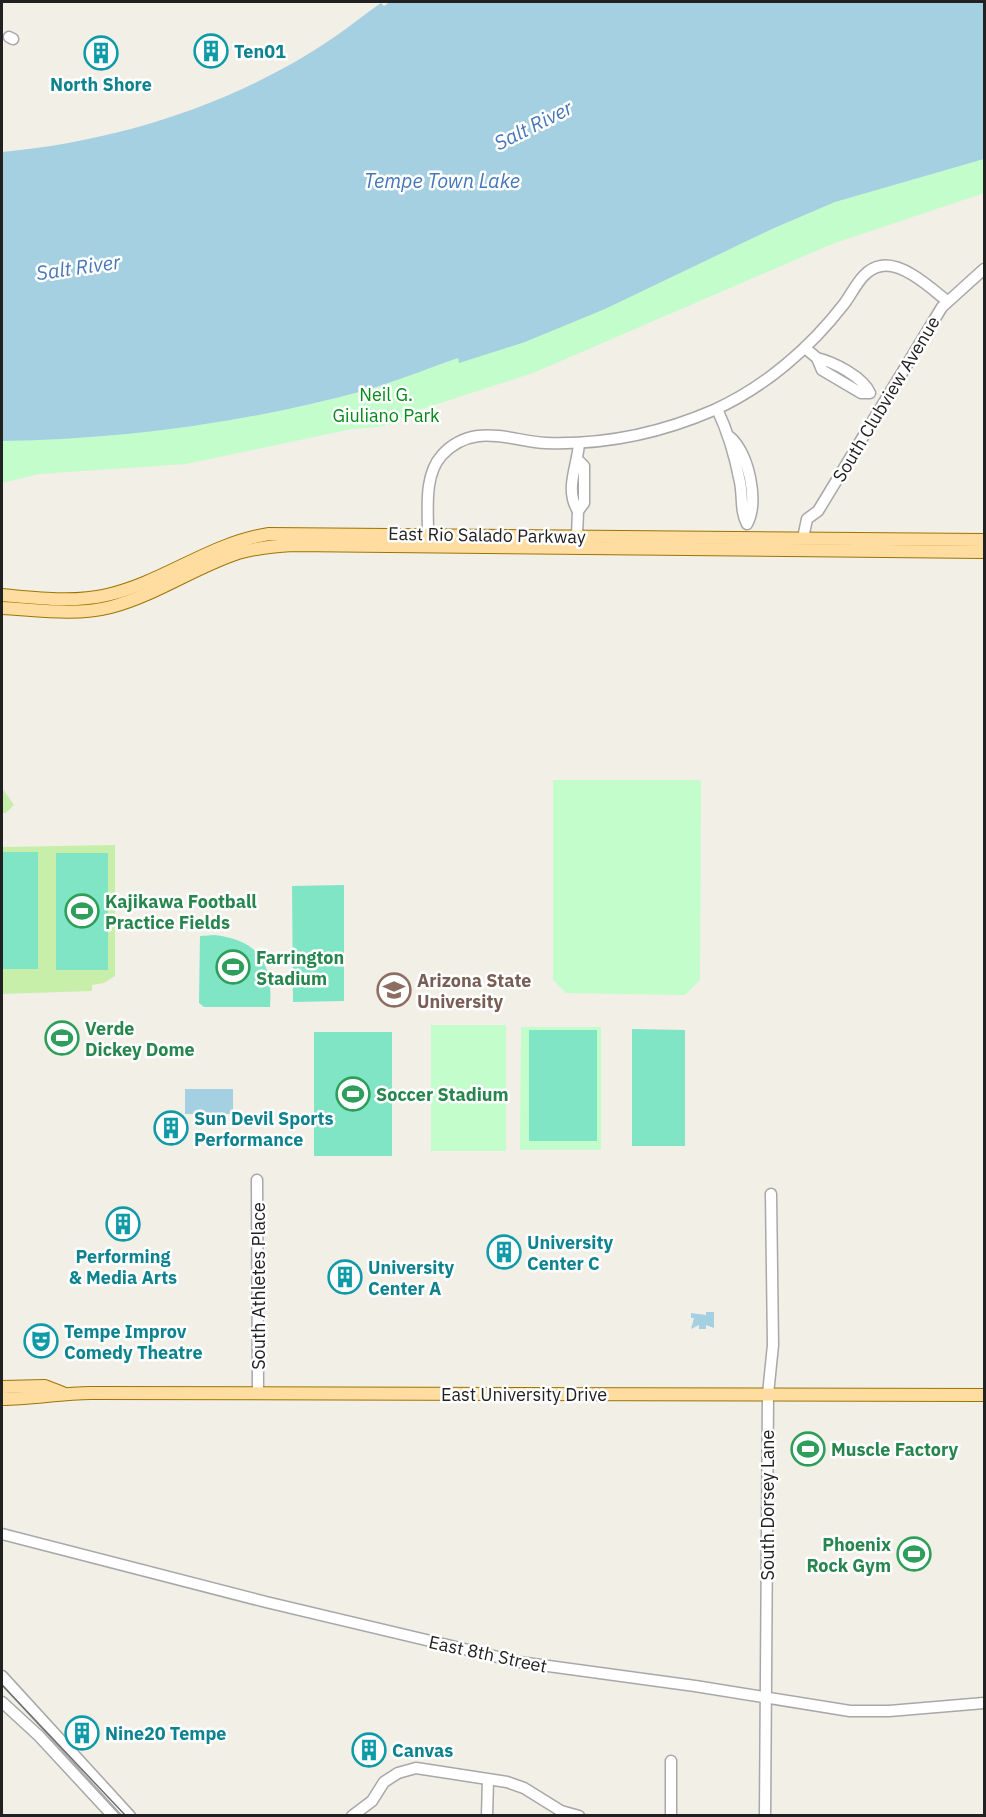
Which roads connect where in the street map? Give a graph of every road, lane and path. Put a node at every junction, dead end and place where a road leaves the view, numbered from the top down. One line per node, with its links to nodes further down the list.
1 (984, 269): 2 (street, South Clubview Avenue)
2 (947, 301): 3 (street); 4 (street, South Clubview Avenue)
3 (806, 348): 4 (street); 5 (street)
4 (884, 402): 9 (street, South Clubview Avenue)
5 (717, 409): 6 (street); 7 (street)
6 (579, 443): 8 (street); 10 (street)
7 (747, 531): 8 (main road, East Rio Salado Parkway); 9 (main road, East Rio Salado Parkway); 12 (street)
8 (577, 536): 10 (main road, East Rio Salado Parkway)
9 (803, 538): 11 (main road, East Rio Salado Parkway)
10 (428, 540): 12 (main road, East Rio Salado Parkway); 14 (main road, East Rio Salado Parkway); 15 (main road, East Rio Salado Parkway)
11 (984, 540)
12 (746, 551): 13 (main road, East Rio Salado Parkway)
13 (984, 552)
14 (2, 595)
15 (2, 608)
16 (257, 1180): 20 (street, South Athletes Place)
17 (771, 1194): 21 (street, South Dorsey Lane)
18 (2, 1386): 19 (main road, East University Drive)
19 (63, 1393): 20 (main road, East University Drive); 23 (main road, East University Drive)
20 (258, 1393): 21 (main road, East University Drive)
21 (768, 1394): 22 (main road, East University Drive); 26 (street, South Dorsey Lane)
22 (984, 1395)
23 (2, 1399)
24 (2, 1534): 26 (street, East 8th Street)
25 (2, 1676): 32 (street)
26 (767, 1697): 28 (street, East 8th Street); 37 (street, South Dorsey Lane)
27 (2, 1702): 31 (street)
28 (984, 1703)
29 (671, 1761): 36 (street)
30 (488, 1780): 33 (street); 34 (street); 35 (street)
31 (113, 1815)
32 (130, 1815)
33 (352, 1815)
34 (487, 1815)
35 (579, 1815)
36 (671, 1815)
37 (765, 1815)

